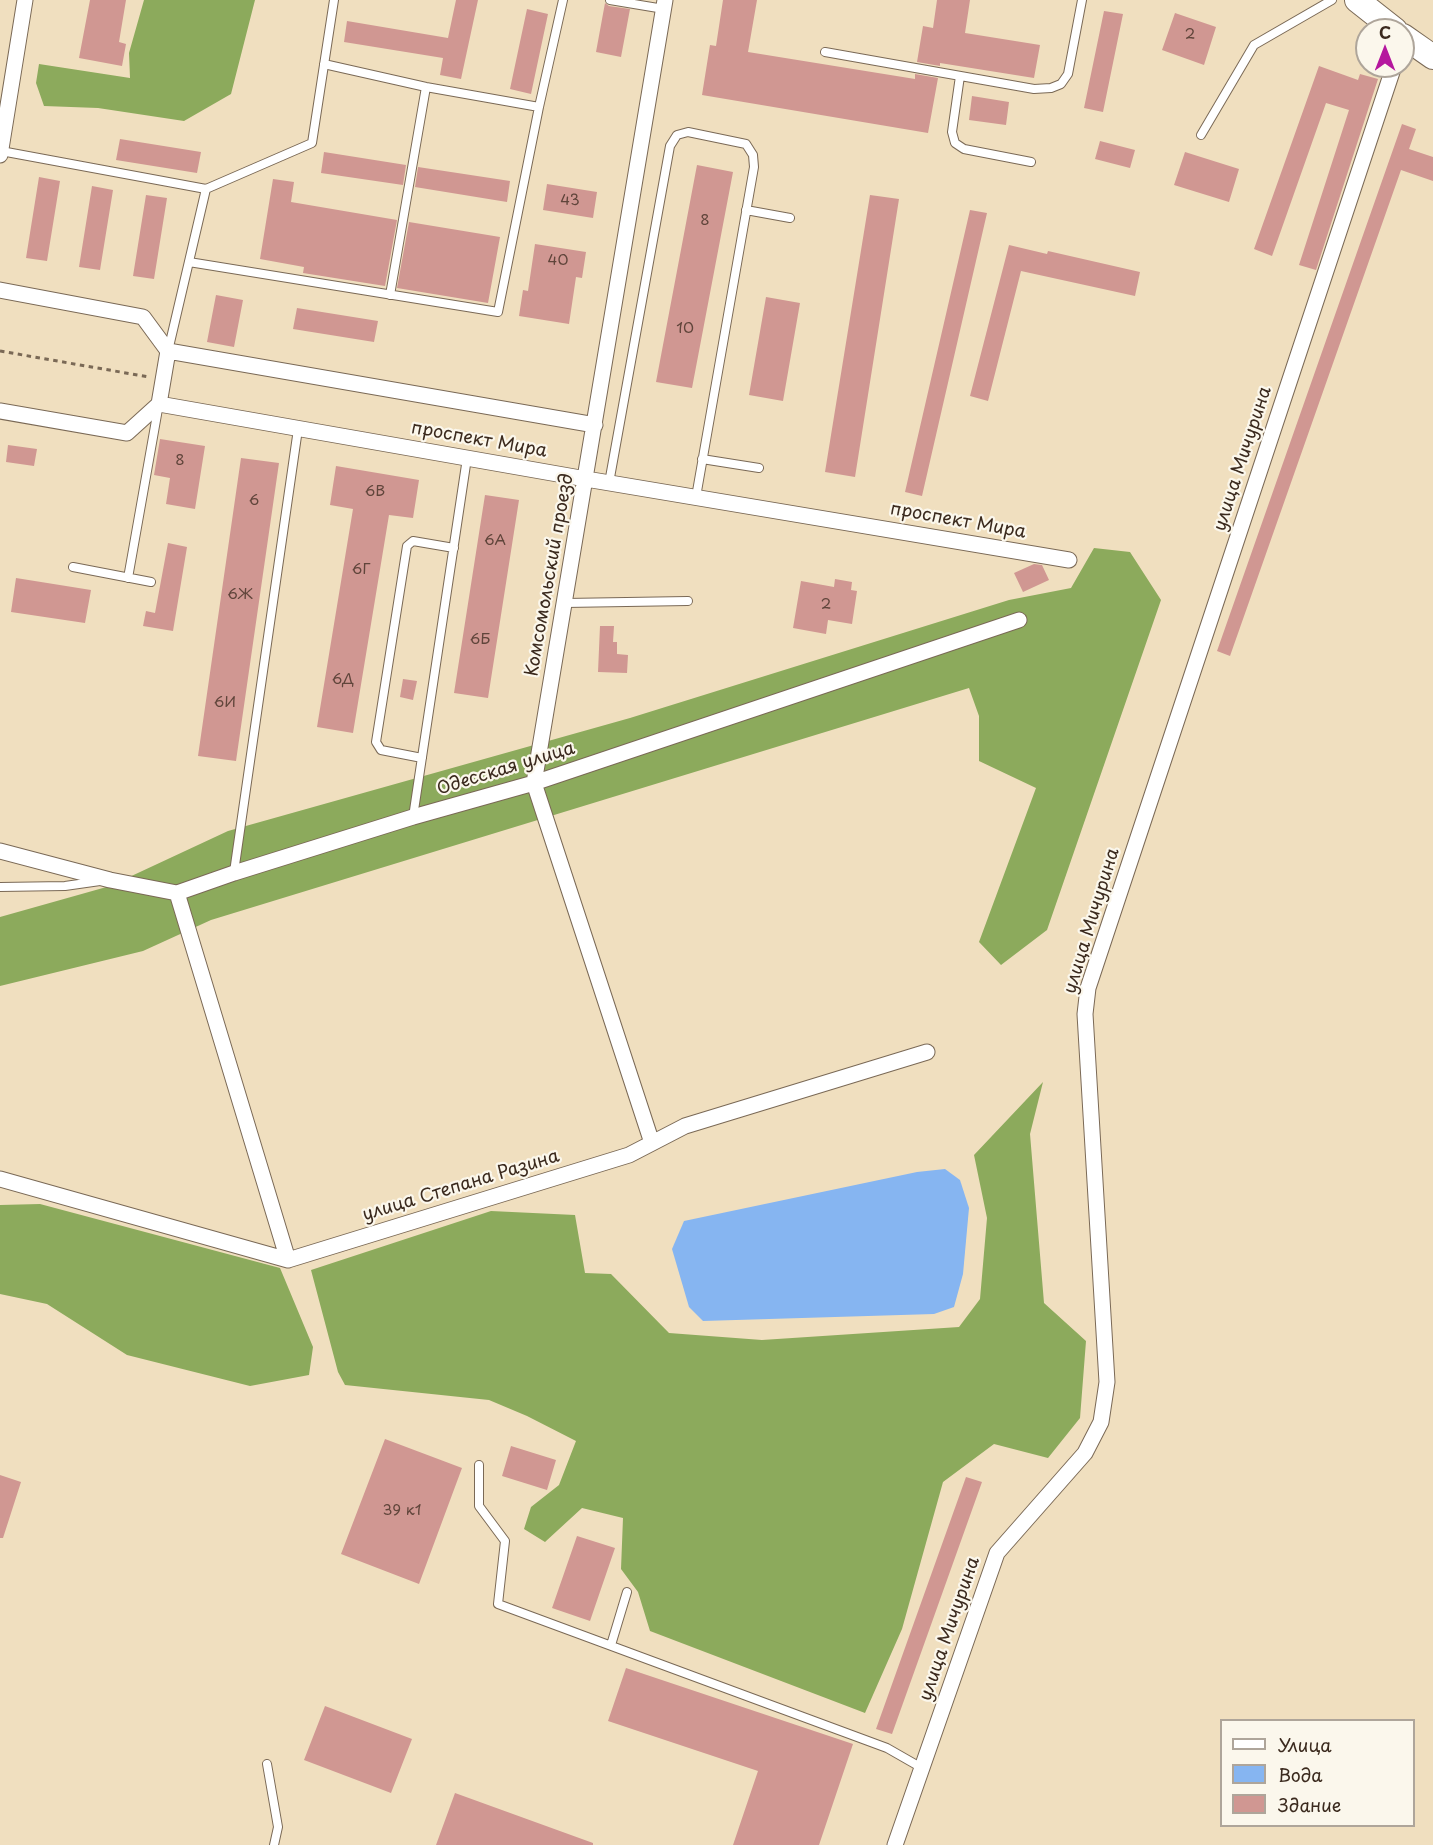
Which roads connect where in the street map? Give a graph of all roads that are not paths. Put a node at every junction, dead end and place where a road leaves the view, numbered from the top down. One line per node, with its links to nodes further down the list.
1 (25, 0): 19 (street)
2 (334, 0): 13 (lane)
3 (563, 0): 17 (lane)
4 (610, 0): 8 (lane)
5 (1082, 0): 14 (lane)
6 (1332, 0): 18 (lane)
7 (1357, 0): 9 (main road)
8 (664, 4): 30 (street, Комсомольский проезд)
9 (1380, 18)
10 (1415, 45): 12 (main road)
11 (825, 52): 14 (lane)
12 (1433, 57)
13 (324, 64): 16 (lane); 21 (lane)
14 (960, 76): 20 (lane)
15 (1390, 78): 62 (street, улица Мичурина)
16 (426, 87): 17 (lane); 26 (lane)
17 (538, 107): 26 (lane)
18 (1201, 135)
19 (0, 153): 21 (lane)
20 (1031, 162)
21 (206, 189): 24 (lane)
22 (746, 210): 23 (lane); 33 (lane); 36 (lane)
23 (790, 218)
24 (189, 262): 26 (lane); 27 (lane)
25 (0, 290): 27 (street)
26 (390, 295)
27 (168, 351): 28 (street); 30 (street, проспект Мира)
28 (159, 404): 29 (street); 31 (street, проспект Мира); 41 (lane)
29 (0, 411)
30 (595, 425): 35 (street, Комсомольский проезд)
31 (298, 429): 32 (street, проспект Мира); 50 (lane)
32 (467, 458): 35 (street, проспект Мира); 38 (lane)
33 (702, 459): 34 (lane); 37 (lane)
34 (759, 468)
35 (586, 479): 36 (street, проспект Мира); 44 (street, Комсомольский проезд)
36 (609, 483): 37 (street, проспект Мира)
37 (696, 497): 39 (street, проспект Мира)
38 (454, 548): 46 (lane); 46 (lane)
39 (1069, 560)
40 (73, 567): 41 (lane)
41 (128, 578): 42 (lane)
42 (151, 582)
43 (687, 600): 44 (lane)
44 (565, 603): 47 (street, Комсомольский проезд)
45 (1018, 620): 47 (street, Одесская улица)
46 (422, 758): 48 (lane)
47 (534, 783): 48 (street, Одесская улица); 55 (street, Комсомольский проезд)
48 (413, 817): 50 (street, Одесская улица)
49 (0, 851): 51 (street)
50 (234, 873): 53 (street, Одесская улица)
51 (110, 880): 52 (lane); 53 (street)
52 (0, 887)
53 (177, 893): 57 (street)
54 (927, 1053): 55 (street, улица Степана Разина)
55 (652, 1143): 57 (street, улица Степана Разина)
56 (0, 1179): 57 (street)
57 (288, 1260)
58 (479, 1465): 60 (lane)
59 (627, 1592): 60 (lane)
60 (610, 1645): 62 (lane)
61 (267, 1764): 63 (lane)
62 (922, 1768): 64 (street, улица Мичурина)
63 (274, 1845)
64 (895, 1845)

